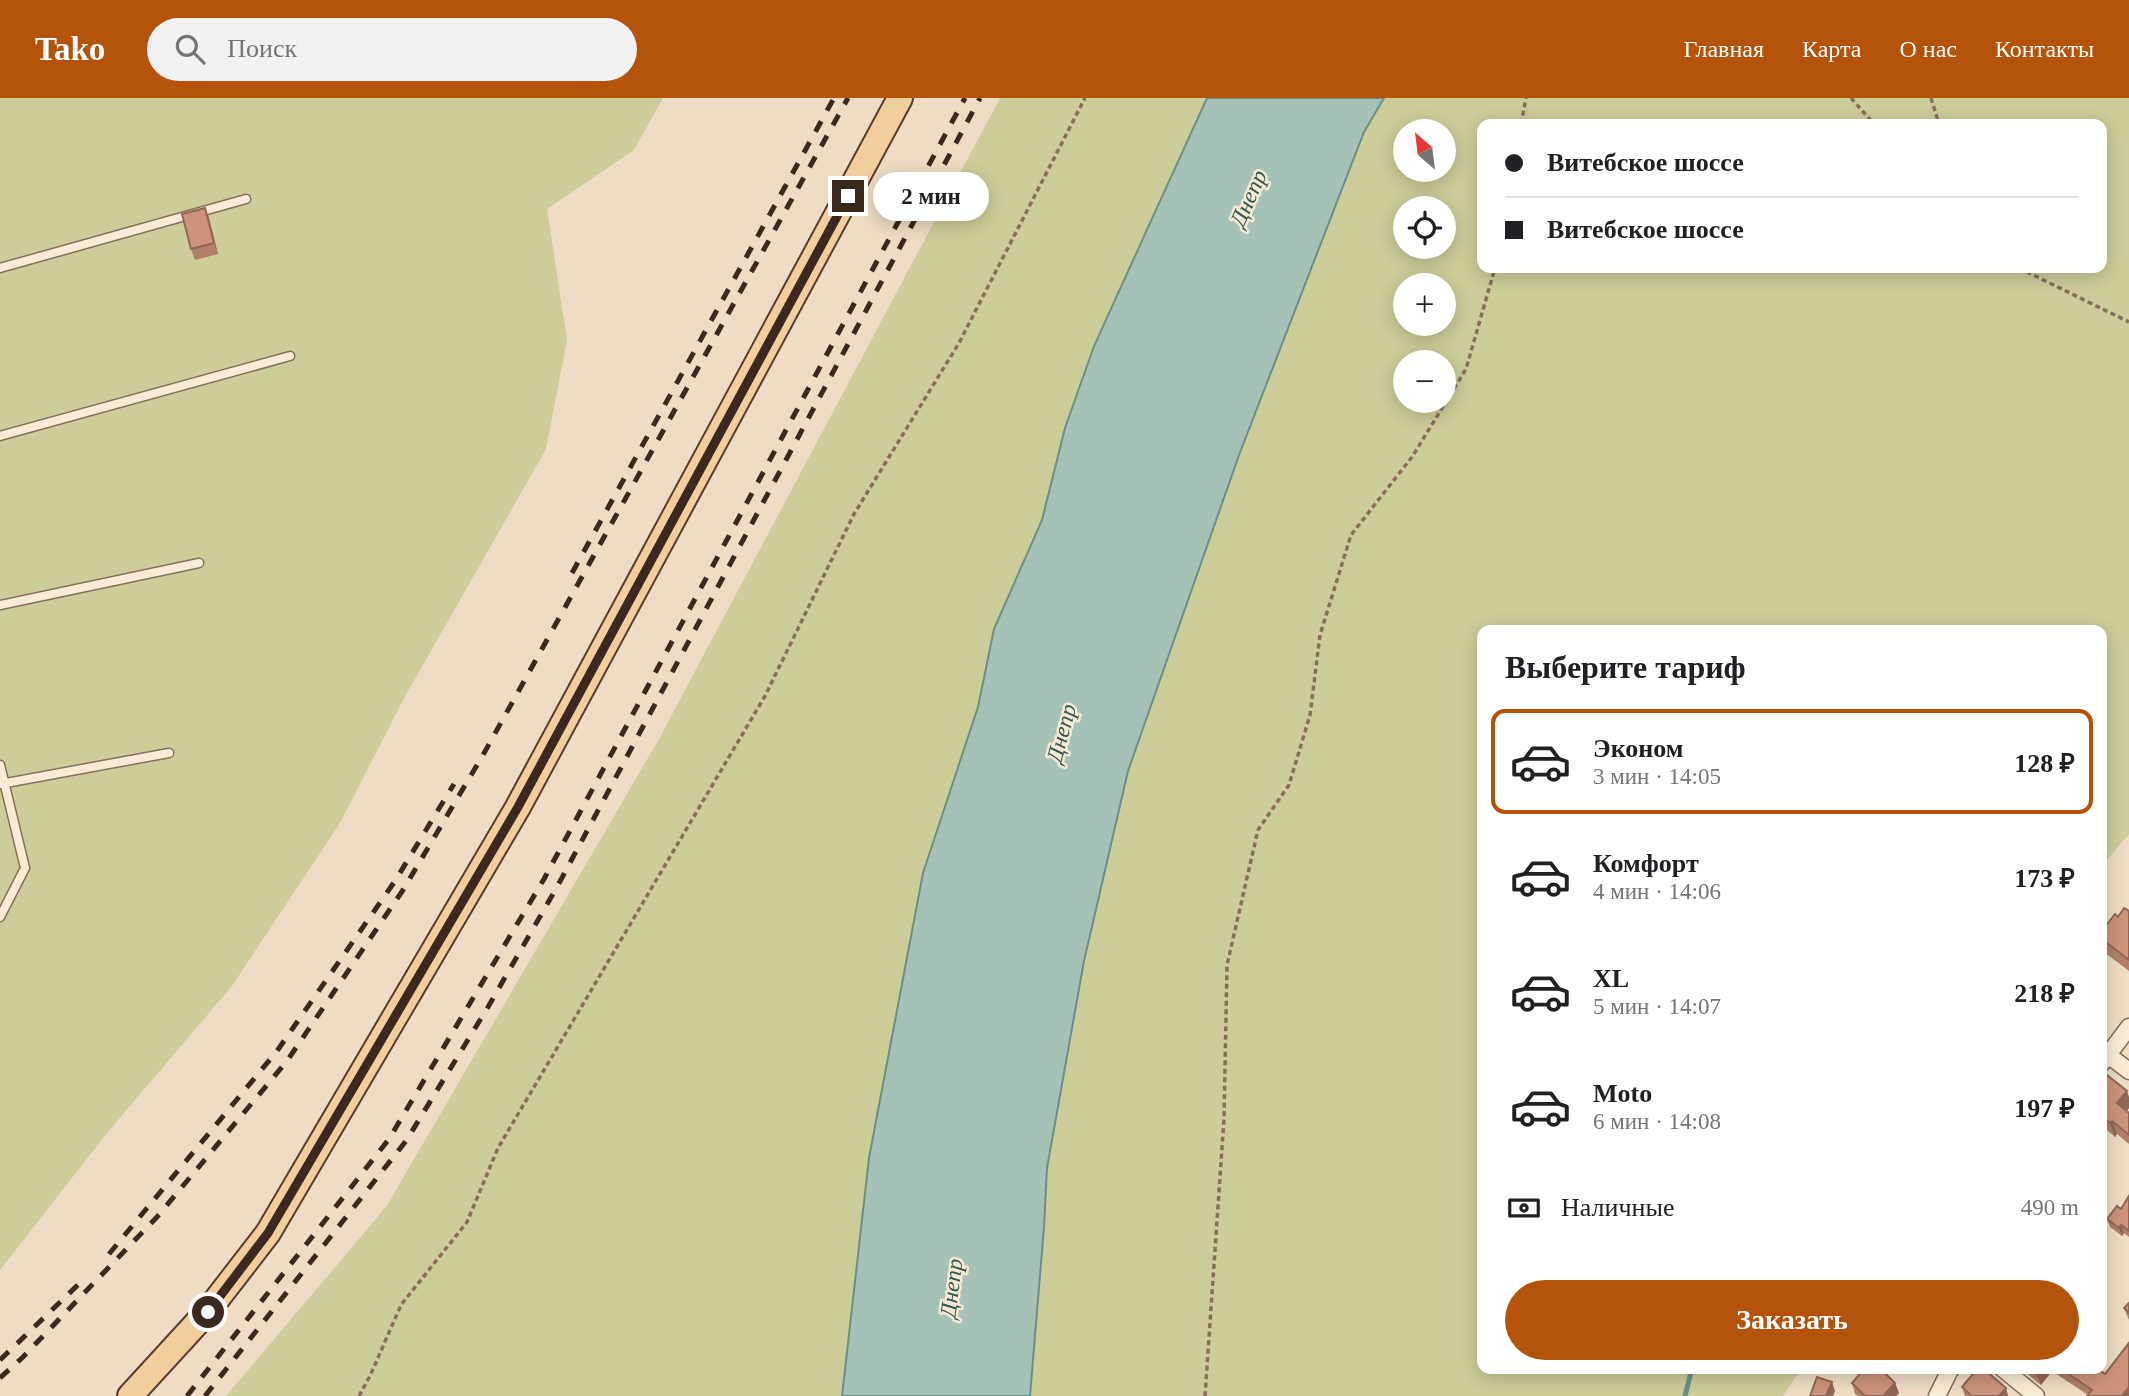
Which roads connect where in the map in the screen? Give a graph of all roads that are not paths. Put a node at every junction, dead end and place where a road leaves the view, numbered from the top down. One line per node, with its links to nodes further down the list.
1 (900, 98): 18 (main road)
2 (246, 199): 3 (lane)
3 (0, 268)
4 (290, 356): 5 (lane)
5 (0, 436)
6 (199, 563): 7 (lane)
7 (0, 605)
8 (169, 753): 10 (lane)
9 (0, 765): 10 (lane)
10 (2, 783): 11 (lane)
11 (0, 917)
12 (2129, 1027): 13 (street)
13 (2107, 1056)
14 (2107, 1060): 15 (street)
15 (2129, 1071)
16 (1948, 1374): 19 (street)
17 (2009, 1374): 20 (street)
18 (130, 1396)
19 (1937, 1396)
20 (2036, 1396)

